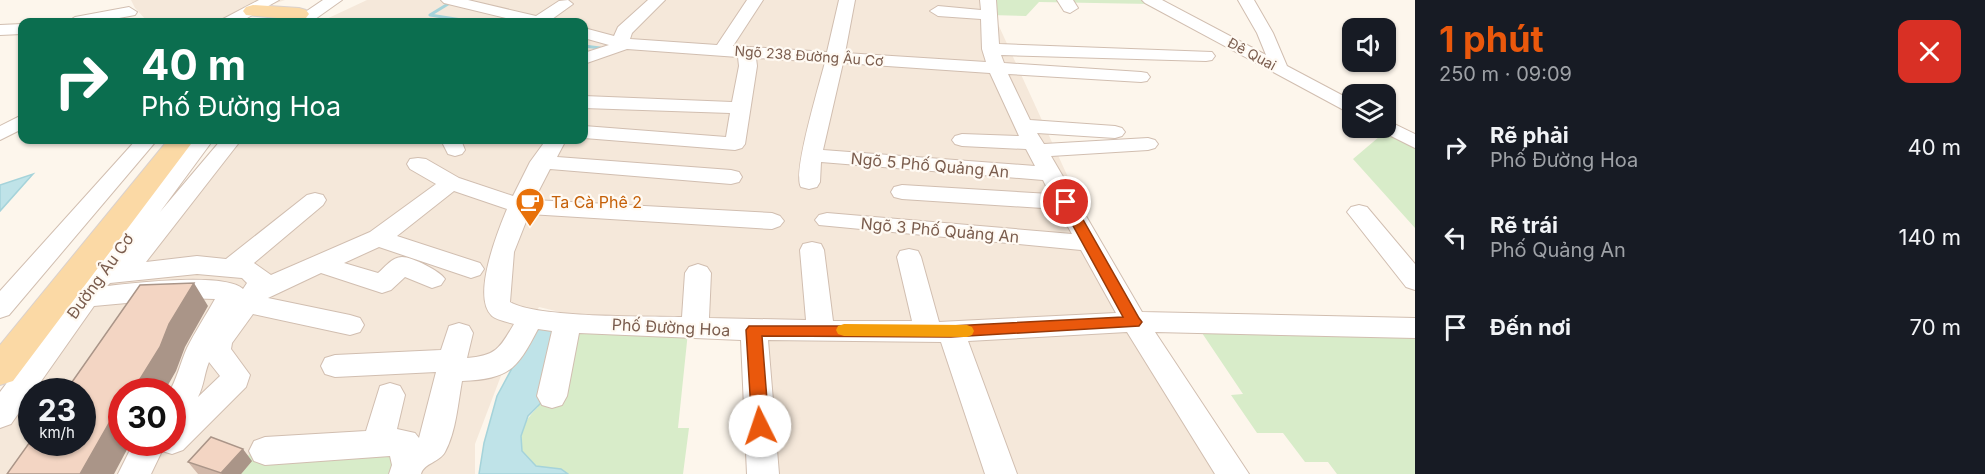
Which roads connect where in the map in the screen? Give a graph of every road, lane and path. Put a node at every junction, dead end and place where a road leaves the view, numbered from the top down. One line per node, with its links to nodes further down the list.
1 (318, 0): 12 (main road)
2 (334, 0): 12 (street)
3 (449, 0): 9 (street)
4 (657, 0): 22 (street)
5 (755, 0): 23 (street)
6 (847, 0): 26 (street)
7 (1150, 0): 29 (street, Đê Quai)
8 (1246, 0): 29 (street)
9 (490, 4): 17 (street)
10 (565, 4): 18 (street)
11 (988, 8): 13 (street); 27 (street)
12 (277, 11): 16 (street)
13 (938, 11)
14 (131, 12): 15 (street)
15 (97, 18)
16 (246, 18)
17 (528, 18)
18 (545, 18)
19 (18, 29): 20 (street)
20 (0, 30)
21 (588, 34): 22 (street)
22 (623, 44): 23 (street, Ngõ 238 Đường Âu Cơ); 28 (street, Ngõ 238 Đường Âu Cơ)
23 (721, 51): 24 (street, Ngõ 238 Đường Âu Cơ)
24 (746, 53): 26 (street, Ngõ 238 Đường Âu Cơ); 33 (street)
25 (1206, 56): 27 (street)
26 (834, 58): 27 (street, Ngõ 238 Đường Âu Cơ); 52 (street)
27 (993, 58): 30 (street); 41 (street)
28 (588, 61)
29 (1279, 69): 32 (street, Đê Quai)
30 (1141, 77)
31 (588, 102): 33 (street)
32 (1342, 102)
33 (741, 103): 35 (street)
34 (18, 123): 37 (street)
35 (588, 132)
36 (1115, 132): 41 (street)
37 (0, 134)
38 (1396, 135): 42 (street)
39 (1396, 138): 51 (street)
40 (962, 140): 41 (street)
41 (1031, 140): 48 (street); 54 (street)
42 (1415, 142)
43 (144, 144): 79 (street)
44 (159, 144): 58 (main road, Đường Âu Cơ)
45 (177, 144): 58 (main road, Đường Âu Cơ)
46 (200, 144): 76 (street, Đường Âu Cơ)
47 (227, 144): 76 (street)
48 (1148, 144)
49 (600, 147): 50 (street)
50 (550, 148): 55 (street); 62 (street, Phố Đường Hoa)
51 (1415, 152)
52 (811, 155): 54 (street, Ngõ 5 Phố Quảng An); 56 (street)
53 (418, 164): 57 (street)
54 (1050, 174): 61 (street)
55 (730, 177)
56 (809, 182)
57 (451, 183): 62 (street); 66 (street)
58 (129, 192): 76 (main road, Đường Âu Cơ); 90 (main road, Đường Âu Cơ)
59 (902, 192): 61 (street)
60 (315, 200): 72 (street)
61 (1066, 202): 68 (street)
62 (521, 206): 65 (street); 80 (street, Phố Đường Hoa)
63 (1359, 212): 77 (street)
64 (826, 220): 68 (street, Ngõ 3 Phố Quảng An)
65 (772, 221)
66 (378, 238): 71 (street); 73 (street)
67 (967, 244): 68 (street)
68 (1092, 249): 81 (street)
69 (812, 250): 87 (street)
70 (909, 257): 88 (street)
71 (320, 264): 75 (street); 78 (street)
72 (233, 267): 76 (street); 78 (street)
73 (471, 269)
74 (698, 273): 84 (street)
75 (432, 279)
76 (96, 280): 93 (main road, Đường Âu Cơ); 94 (street); 97 (street, Đường Âu Cơ)
77 (1415, 281)
78 (250, 299): 83 (street); 98 (street)
79 (0, 308)
80 (530, 319): 82 (street, Phố Đường Hoa); 91 (street)
81 (1134, 322): 85 (street, Phố Đường Hoa); 88 (street, Phố Đường Hoa); 106 (street)
82 (567, 323): 84 (street, Phố Đường Hoa); 96 (street)
83 (350, 325)
84 (695, 328): 86 (street, Phố Đường Hoa)
85 (1415, 328)
86 (754, 330): 87 (street, Phố Đường Hoa); 104 (street)
87 (820, 330): 88 (street, Phố Đường Hoa)
88 (939, 332): 105 (street)
89 (459, 333): 91 (street)
90 (0, 339)
91 (452, 365): 92 (street); 102 (street)
92 (335, 366)
93 (0, 371)
94 (186, 391)
95 (390, 395): 99 (street)
96 (552, 396)
97 (0, 415)
98 (186, 425)
99 (378, 444): 100 (street); 102 (street)
100 (265, 451)
101 (153, 456): 103 (street)
102 (406, 468)
103 (134, 474)
104 (764, 474)
105 (1001, 474)
106 (1233, 474)

